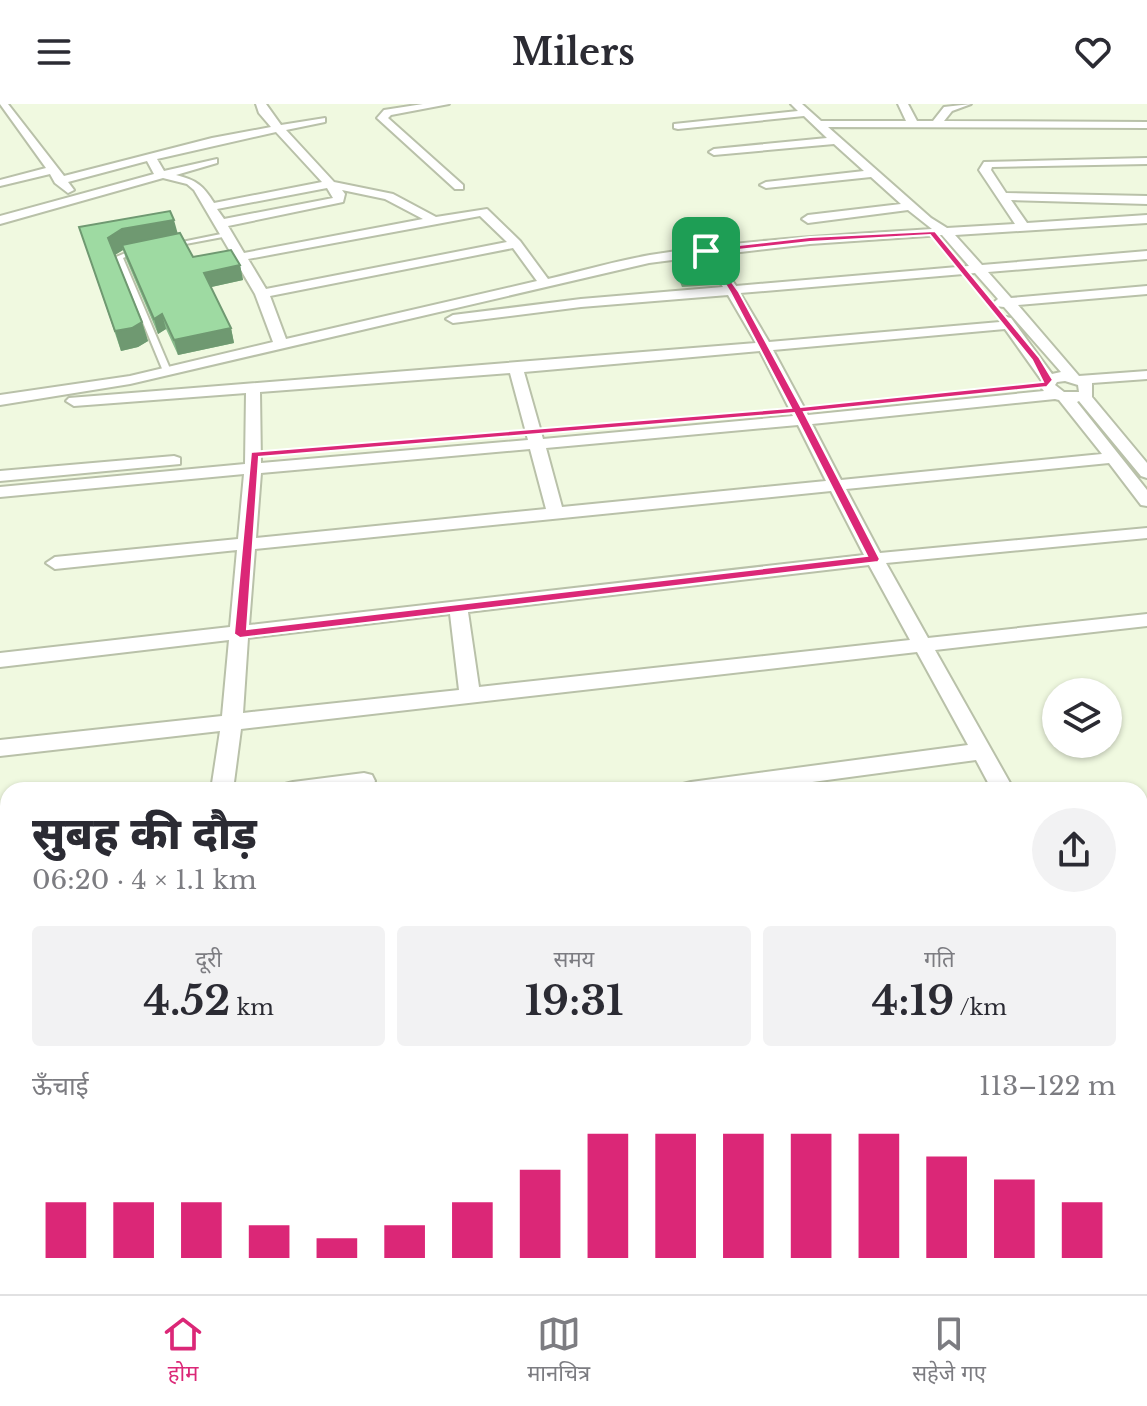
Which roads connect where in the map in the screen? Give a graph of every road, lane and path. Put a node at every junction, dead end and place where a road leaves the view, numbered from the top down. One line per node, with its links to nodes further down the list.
1 (3, 104): 23 (street)
2 (261, 104): 15 (street)
3 (444, 104): 27 (street)
4 (796, 104): 7 (street)
5 (903, 104): 10 (street)
6 (967, 104): 11 (street); 12 (street)
7 (807, 113): 9 (street); 14 (street)
8 (321, 120): 15 (street)
9 (820, 124): 10 (street); 16 (street)
10 (913, 124): 11 (street)
11 (935, 125): 12 (street)
12 (983, 125): 13 (street)
13 (1147, 125)
14 (678, 126)
15 (278, 128): 18 (street); 25 (street)
16 (837, 140): 17 (street); 21 (street)
17 (714, 152)
18 (150, 157): 22 (street); 23 (street)
19 (213, 161): 22 (street)
20 (1147, 161): 28 (street)
21 (875, 173): 26 (street); 31 (street)
22 (160, 174): 29 (street); 32 (street)
23 (56, 176): 24 (street); 29 (street)
24 (0, 183)
25 (329, 184): 32 (street); 36 (street); 39 (street)
26 (766, 185)
27 (459, 187)
28 (1002, 196): 30 (street); 37 (street)
29 (76, 199): 35 (street)
30 (1147, 200)
31 (911, 206): 33 (street); 38 (street)
32 (209, 207): 39 (street)
33 (808, 219)
34 (1147, 219): 37 (street)
35 (0, 220)
36 (433, 220): 40 (street); 45 (street)
37 (1022, 225): 38 (street)
38 (935, 228): 43 (street); 46 (street)
39 (223, 230): 41 (lane); 45 (street)
40 (516, 244): 47 (street); 50 (street)
41 (170, 245)
42 (142, 250): 57 (lane)
43 (706, 251): 47 (street); 49 (street)
44 (1147, 255): 46 (street)
45 (240, 257): 50 (street)
46 (970, 269): 49 (street); 51 (street)
47 (544, 282): 55 (street)
48 (1147, 290): 51 (street)
49 (734, 292): 52 (street); 54 (street)
50 (262, 294): 55 (street)
51 (999, 303): 53 (street); 59 (street)
52 (453, 319)
53 (1009, 325): 54 (street); 61 (street)
54 (764, 344): 56 (street); 65 (street)
55 (281, 345): 57 (street)
56 (516, 368): 62 (street); 66 (street)
57 (167, 371): 63 (street)
58 (1147, 375): 59 (street)
59 (1081, 386): 60 (street); 61 (street); 61 (street); 69 (street)
60 (1147, 386)
61 (1054, 388): 65 (street); 67 (street)
62 (253, 389): 63 (street); 68 (street)
63 (32, 397): 64 (street)
64 (0, 400)
65 (800, 416): 66 (street); 71 (street)
66 (536, 438): 68 (street); 74 (street)
67 (1113, 458): 71 (street); 73 (street)
68 (254, 461): 70 (street); 72 (street); 76 (street)
69 (1147, 473)
70 (0, 476)
71 (837, 487): 74 (street); 77 (street)
72 (0, 492)
73 (1147, 501)
74 (555, 512): 76 (street)
75 (1147, 533): 77 (street)
76 (246, 544): 78 (street); 81 (street)
77 (874, 559): 79 (street); 82 (street)
78 (55, 563)
79 (458, 607): 81 (street); 84 (street)
80 (1147, 620): 82 (street)
81 (240, 634): 83 (street); 85 (street)
82 (923, 644): 84 (street); 87 (street)
83 (0, 660)
84 (470, 695): 85 (street)
85 (232, 721): 86 (street); 89 (street)
86 (0, 748)
87 (981, 751): 91 (street); 92 (street)
88 (364, 781): 90 (street)
89 (223, 782)
90 (356, 782)
91 (750, 782)
92 (998, 782)

